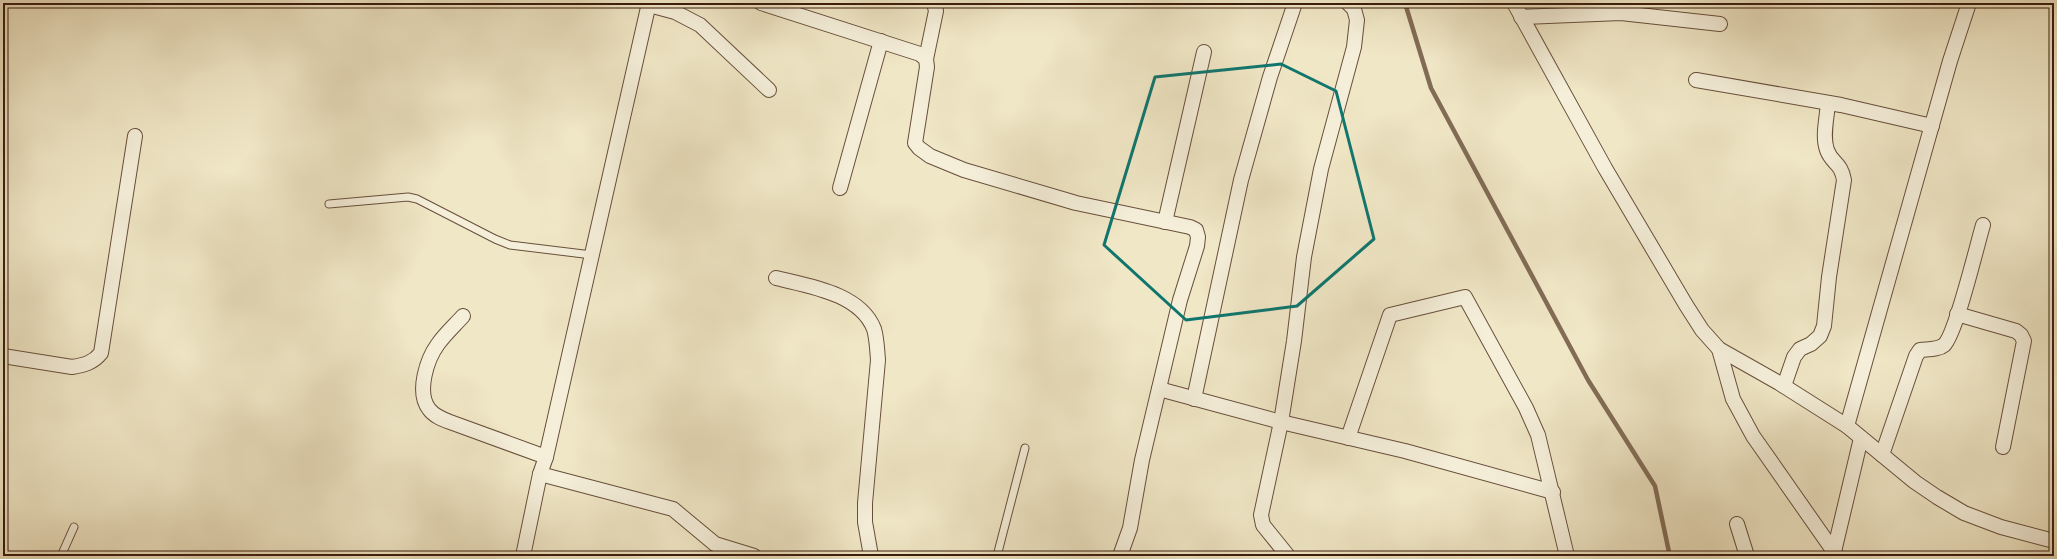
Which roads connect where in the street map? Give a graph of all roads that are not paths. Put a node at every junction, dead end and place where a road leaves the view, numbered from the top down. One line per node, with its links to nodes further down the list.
1 (761, 3): 10 (street)
2 (934, 3): 12 (street)
3 (1295, 3): 30 (street)
4 (1348, 3): 31 (street)
5 (1514, 3): 8 (street)
6 (1970, 3): 16 (street)
7 (649, 4): 14 (street); 22 (street)
8 (1521, 17): 9 (street); 26 (street)
9 (1720, 24)
10 (881, 41): 12 (street); 18 (street)
11 (1204, 52): 20 (street)
12 (926, 59): 20 (street)
13 (1696, 80): 15 (street)
14 (768, 90)
15 (1828, 103): 16 (street); 28 (street)
16 (1932, 126): 32 (street)
17 (135, 136): 27 (street)
18 (840, 188)
19 (329, 204): 22 (lane)
20 (1165, 222): 29 (street)
21 (1983, 225): 24 (street)
22 (592, 255): 38 (street)
23 (776, 278): 48 (street)
24 (1957, 314): 35 (street); 37 (street)
25 (463, 316): 38 (street)
26 (1719, 349): 28 (street); 44 (street)
27 (3, 356)
28 (1784, 386): 32 (street)
29 (1159, 389): 30 (street); 50 (street)
30 (1194, 399): 31 (street)
31 (1281, 422): 33 (street); 51 (street)
32 (1847, 426): 34 (street)
33 (1348, 438): 40 (street); 40 (street)
34 (1862, 438): 37 (street); 44 (street)
35 (2003, 447)
36 (1025, 448): 49 (lane)
37 (1882, 455): 43 (street)
38 (546, 457): 39 (street)
39 (540, 474): 46 (street); 47 (street)
40 (1552, 492): 52 (street)
41 (1737, 524): 53 (street)
42 (74, 526): 45 (lane)
43 (2054, 541)
44 (1834, 555)
45 (62, 556)
46 (523, 556)
47 (754, 556)
48 (871, 556)
49 (997, 556)
50 (1120, 556)
51 (1288, 556)
52 (1567, 556)
53 (1747, 556)

